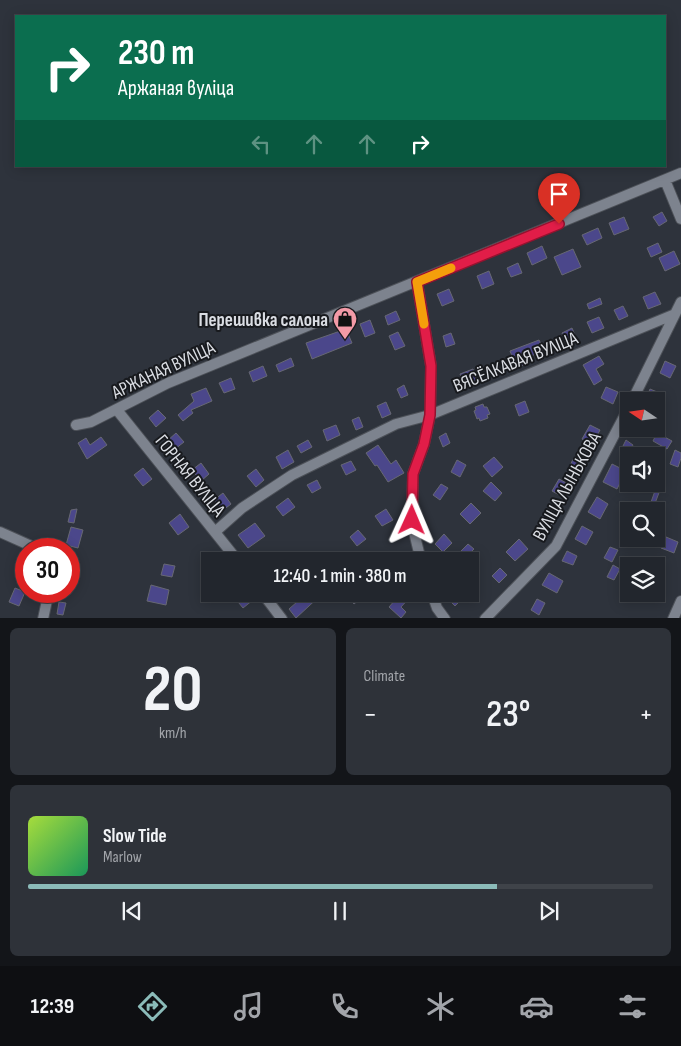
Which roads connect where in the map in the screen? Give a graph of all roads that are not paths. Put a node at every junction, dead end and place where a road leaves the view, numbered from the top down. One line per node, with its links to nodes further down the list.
1 (681, 173): 2 (street, АРЖАНАЯ ВУЛІЦА)
2 (665, 180): 3 (street); 4 (street, АРЖАНАЯ ВУЛІЦА)
3 (681, 219)
4 (417, 282): 8 (street, АРЖАНАЯ ВУЛІЦА); 9 (street)
5 (681, 302): 6 (street)
6 (675, 314): 7 (street); 9 (street, ВЯСЁЛКАВАЯ ВУЛІЦА)
7 (636, 392)
8 (117, 410): 11 (street, АРЖАНАЯ ВУЛІЦА); 13 (street, ГОРНАЯ ВУЛІЦА)
9 (430, 415): 13 (street, ВЯСЁЛКАВАЯ ВУЛІЦА); 16 (street)
10 (620, 424): 24 (street, ВУЛІЦА ЛЫНЬКОВА)
11 (76, 425)
12 (0, 532): 14 (street)
13 (215, 532): 15 (street, ГОРНАЯ ВУЛІЦА)
14 (15, 539)
15 (231, 552)
16 (419, 552)
17 (681, 601): 25 (street)
18 (269, 602): 22 (street)
19 (435, 602): 23 (street)
20 (46, 603): 21 (street)
21 (43, 618)
22 (282, 618)
23 (445, 618)
24 (484, 618)
25 (673, 618)

